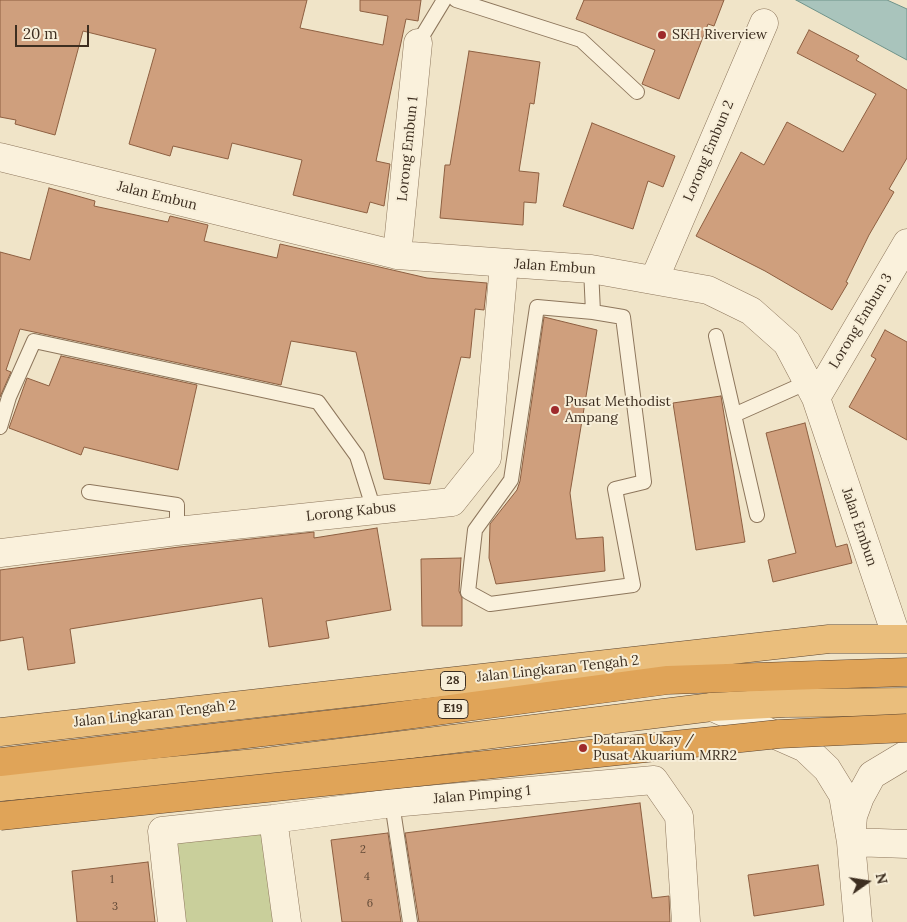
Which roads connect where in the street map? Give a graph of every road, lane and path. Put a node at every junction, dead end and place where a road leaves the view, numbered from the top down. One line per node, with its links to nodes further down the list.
1 (444, 0): 4 (lane)
2 (456, 0): 5 (lane)
3 (764, 23): 11 (street, Lorong Embun 2)
4 (418, 43): 8 (street, Lorong Embun 1)
5 (638, 92)
6 (0, 157): 8 (street, Jalan Embun)
7 (907, 243): 14 (street, Lorong Embun 3)
8 (397, 255): 9 (street, Jalan Embun)
9 (504, 264): 10 (street, Jalan Embun); 18 (street, Lorong Kabus)
10 (592, 269): 11 (street, Jalan Embun); 12 (lane)
11 (654, 280): 14 (street, Jalan Embun)
12 (593, 312): 12 (lane)
13 (716, 336): 15 (lane)
14 (812, 390): 15 (lane); 22 (street, Jalan Embun)
15 (734, 415): 19 (lane)
16 (0, 427): 18 (lane)
17 (89, 492): 20 (lane)
18 (374, 510): 20 (street, Lorong Kabus)
19 (757, 515)
20 (177, 531): 21 (street, Lorong Kabus)
21 (0, 553)
22 (902, 639): 28 (highway, Jalan Lingkaran Tengah 2 / 28)
23 (907, 672): 30 (highway, E19)
24 (907, 702): 25 (highway)
25 (712, 707): 31 (highway); 35 (street)
26 (0, 727): 28 (lane)
27 (907, 728): 33 (highway, bridge)
28 (0, 732)
29 (907, 754): 35 (street)
30 (0, 762)
31 (0, 788)
32 (392, 803): 34 (street, Jalan Pimping 1); 39 (lane); 40 (street, Jalan Pimping 1)
33 (0, 816)
34 (273, 819): 37 (street, Jalan Pimping 1); 38 (street)
35 (851, 842): 36 (street); 41 (street)
36 (907, 844)
37 (172, 922)
38 (287, 922)
39 (410, 922)
40 (686, 922)
41 (858, 922)

